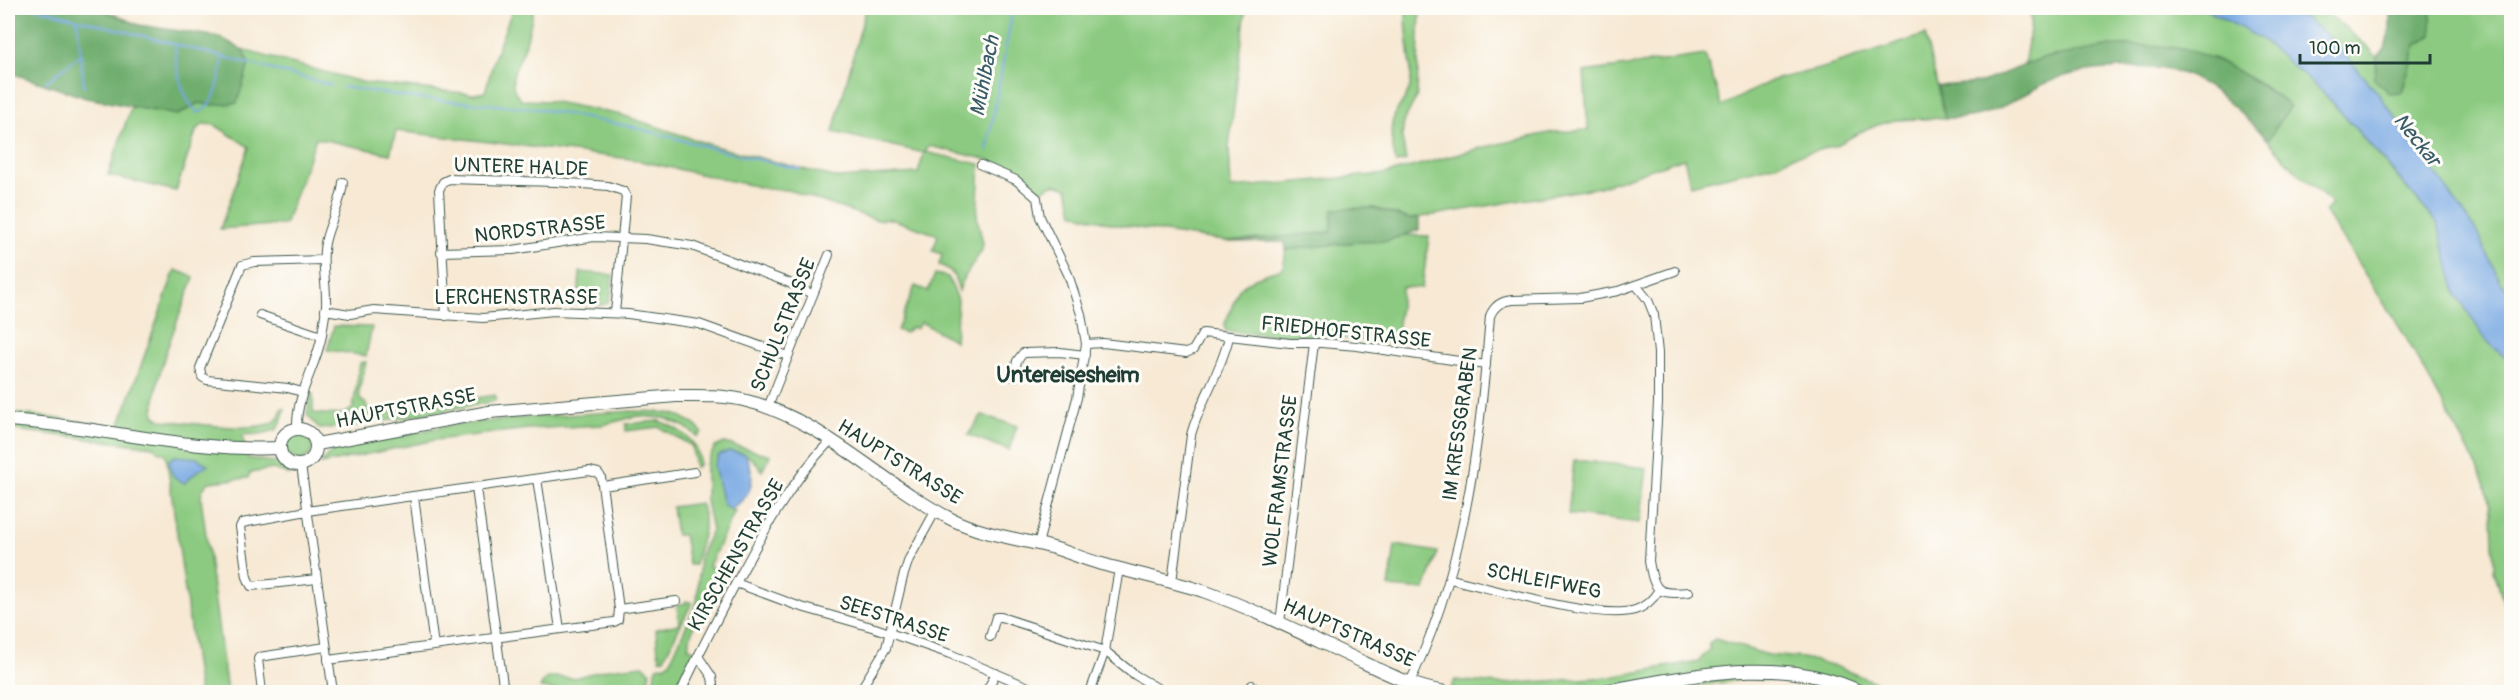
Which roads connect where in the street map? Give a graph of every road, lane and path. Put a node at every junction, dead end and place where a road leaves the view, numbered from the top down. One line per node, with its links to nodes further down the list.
1 (981, 165): 17 (street)
2 (343, 182): 6 (street)
3 (622, 238): 4 (street, NORDSTRASSE); 4 (street, UNTERE HALDE); 9 (street, NORDSTRASSE); 11 (street)
4 (441, 252): 13 (street, UNTERE HALDE)
5 (829, 255): 9 (street, SCHULSTRASSE)
6 (323, 260): 10 (street); 22 (street)
7 (1676, 271): 8 (street, IM KRESSGRABEN)
8 (1636, 285): 20 (street, IM KRESSGRABEN); 43 (street)
9 (812, 294): 19 (street, SCHULSTRASSE)
10 (325, 310): 13 (street, LERCHENSTRASSE); 14 (street)
11 (615, 313): 13 (street, LERCHENSTRASSE); 19 (street, LERCHENSTRASSE)
12 (260, 315): 14 (street)
13 (446, 316)
14 (321, 336): 22 (street)
15 (1229, 337): 16 (street, FRIEDHOFSTRASSE); 17 (street, FRIEDHOFSTRASSE); 41 (street)
16 (1314, 343): 20 (street, FRIEDHOFSTRASSE); 47 (street, WOLFRAMSTRASSE)
17 (1086, 344): 18 (street)
18 (1086, 355): 21 (street); 37 (street)
19 (788, 356): 23 (street, SCHULSTRASSE)
20 (1486, 365): 40 (street, IM KRESSGRABEN)
21 (1014, 377)
22 (302, 392): 25 (street)
23 (768, 407): 26 (main road, HAUPTSTRASSE); 27 (main road, HAUPTSTRASSE)
24 (8, 420): 28 (main road)
25 (297, 428): 27 (main road); 28 (main road)
26 (830, 441): 35 (main road, HAUPTSTRASSE); 42 (street, KIRSCHENSTRASSE)
27 (317, 444): 29 (main road)
28 (280, 448): 29 (main road)
29 (301, 465): 36 (street)
30 (695, 472): 32 (street)
31 (537, 479): 32 (street); 33 (street); 48 (street)
32 (603, 486): 46 (street)
33 (476, 488): 34 (street); 51 (street)
34 (414, 497): 36 (street); 52 (street)
35 (936, 510): 37 (main road, HAUPTSTRASSE); 49 (street)
36 (307, 511): 39 (street); 39 (street)
37 (1038, 544): 38 (main road, HAUPTSTRASSE)
38 (1119, 569): 41 (main road, HAUPTSTRASSE); 54 (street)
39 (316, 579): 53 (street)
40 (1450, 579): 43 (street, SCHLEIFWEG); 58 (street, IM KRESSGRABEN)
41 (1172, 582): 47 (main road, HAUPTSTRASSE)
42 (736, 583): 49 (street, SEESTRASSE); 55 (street, KIRSCHENSTRASSE)
43 (1659, 590): 44 (street)
44 (1689, 592)
45 (676, 601): 46 (street)
46 (619, 609): 48 (street)
47 (1280, 623): 58 (main road, HAUPTSTRASSE)
48 (560, 629): 51 (street)
49 (890, 634): 57 (street, SEESTRASSE); 64 (street)
50 (990, 637): 54 (street)
51 (496, 638): 52 (street); 61 (street)
52 (434, 646): 56 (street)
53 (326, 647): 56 (street); 59 (street)
54 (1105, 651): 67 (street); 68 (street)
55 (698, 656): 62 (street, KIRSCHENSTRASSE); 63 (street)
56 (328, 660): 60 (street)
57 (996, 673): 65 (street); 66 (street, SEESTRASSE)
58 (1407, 688): 69 (main road, HAUPTSTRASSE)
59 (262, 693)
60 (333, 693)
61 (504, 693)
62 (681, 693)
63 (714, 693)
64 (859, 693)
65 (986, 693)
66 (1040, 693)
67 (1090, 693)
68 (1164, 693)
69 (1445, 693)
70 (1598, 693): 71 (main road)
71 (1861, 693)

